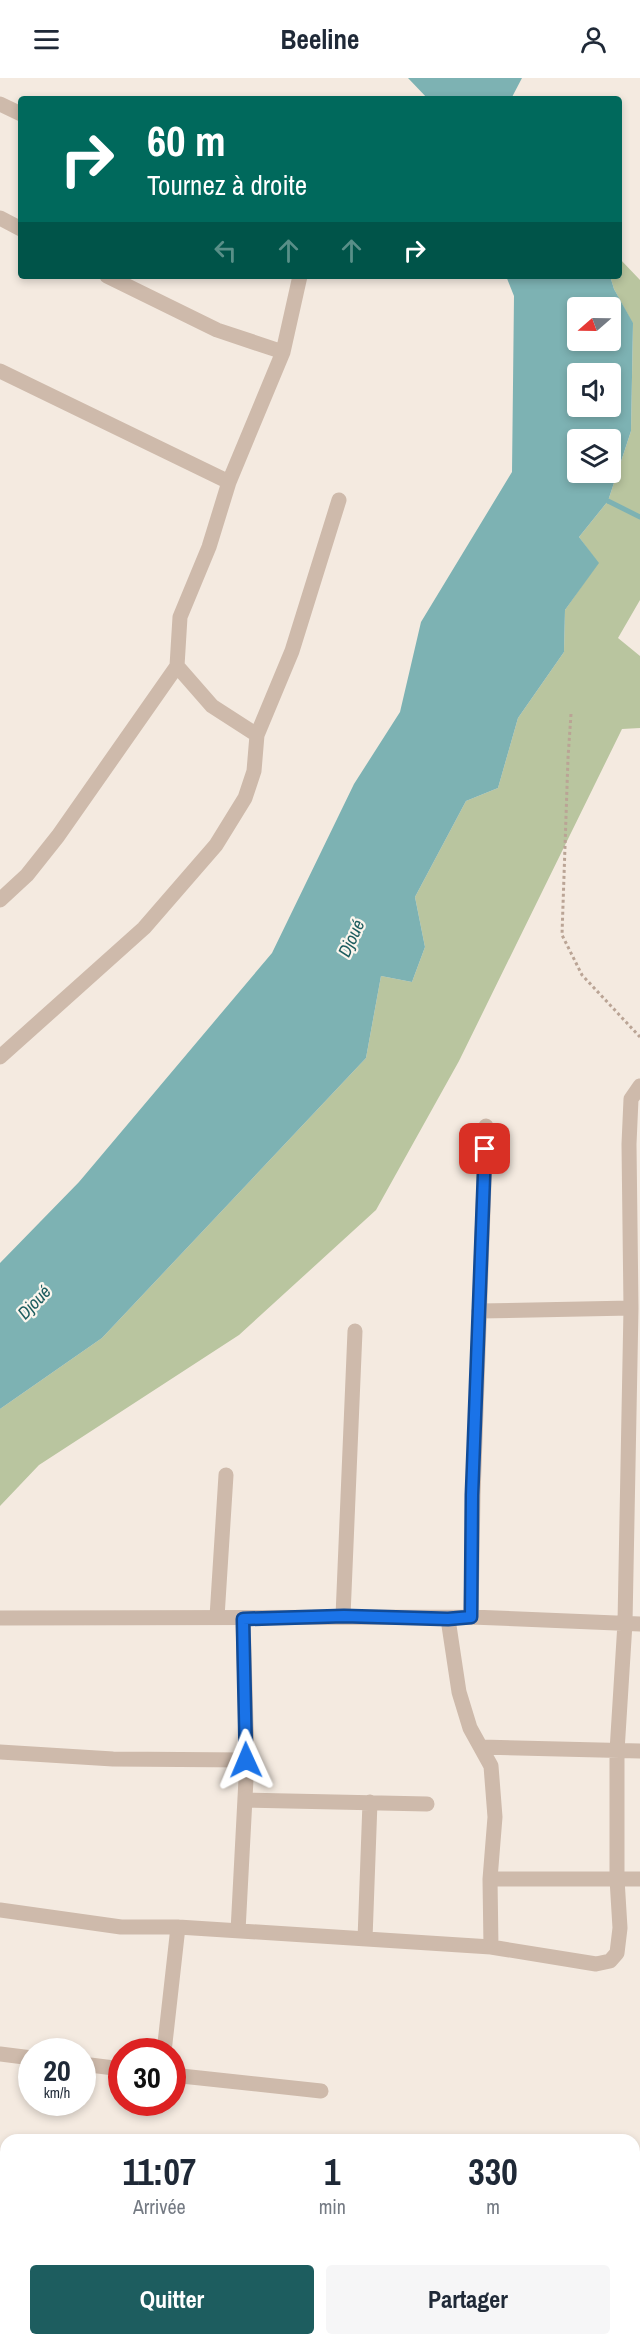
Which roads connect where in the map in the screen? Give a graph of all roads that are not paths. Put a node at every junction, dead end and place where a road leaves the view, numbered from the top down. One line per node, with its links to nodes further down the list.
1 (0, 104): 2 (street)
2 (18, 113)
3 (0, 218): 4 (street)
4 (18, 227)
5 (113, 279): 7 (street)
6 (299, 279): 7 (street)
7 (283, 352): 9 (street)
8 (0, 371): 9 (street)
9 (229, 483): 11 (street)
10 (339, 500): 12 (street)
11 (177, 666): 12 (street); 13 (street)
12 (257, 735): 14 (street)
13 (0, 900)
14 (0, 1057)
15 (640, 1086): 17 (street)
16 (486, 1126): 18 (street)
17 (631, 1308): 18 (street); 27 (street)
18 (479, 1311): 23 (street)
19 (355, 1331): 21 (street)
20 (226, 1475): 22 (street)
21 (344, 1616): 25 (street); 26 (street)
22 (217, 1617): 24 (street); 25 (street)
23 (471, 1617): 26 (street); 27 (street)
24 (0, 1618)
25 (243, 1619): 32 (street)
26 (448, 1619): 28 (street)
27 (633, 1624): 29 (street)
28 (481, 1747): 29 (street); 36 (street)
29 (616, 1751): 30 (street); 37 (street)
30 (640, 1751)
31 (0, 1752): 32 (street)
32 (246, 1760): 33 (street)
33 (245, 1800): 34 (street); 41 (street)
34 (370, 1802): 35 (street); 42 (street)
35 (428, 1803)
36 (489, 1879): 37 (street); 43 (street)
37 (616, 1879): 38 (street); 43 (street)
38 (640, 1879)
39 (0, 1910): 40 (street)
40 (178, 1928): 41 (street); 44 (street)
41 (238, 1931): 42 (street)
42 (365, 1939): 43 (street)
43 (491, 1947)
44 (166, 2038)
45 (0, 2055): 46 (street)
46 (18, 2057)
47 (186, 2077): 48 (street)
48 (321, 2091)

